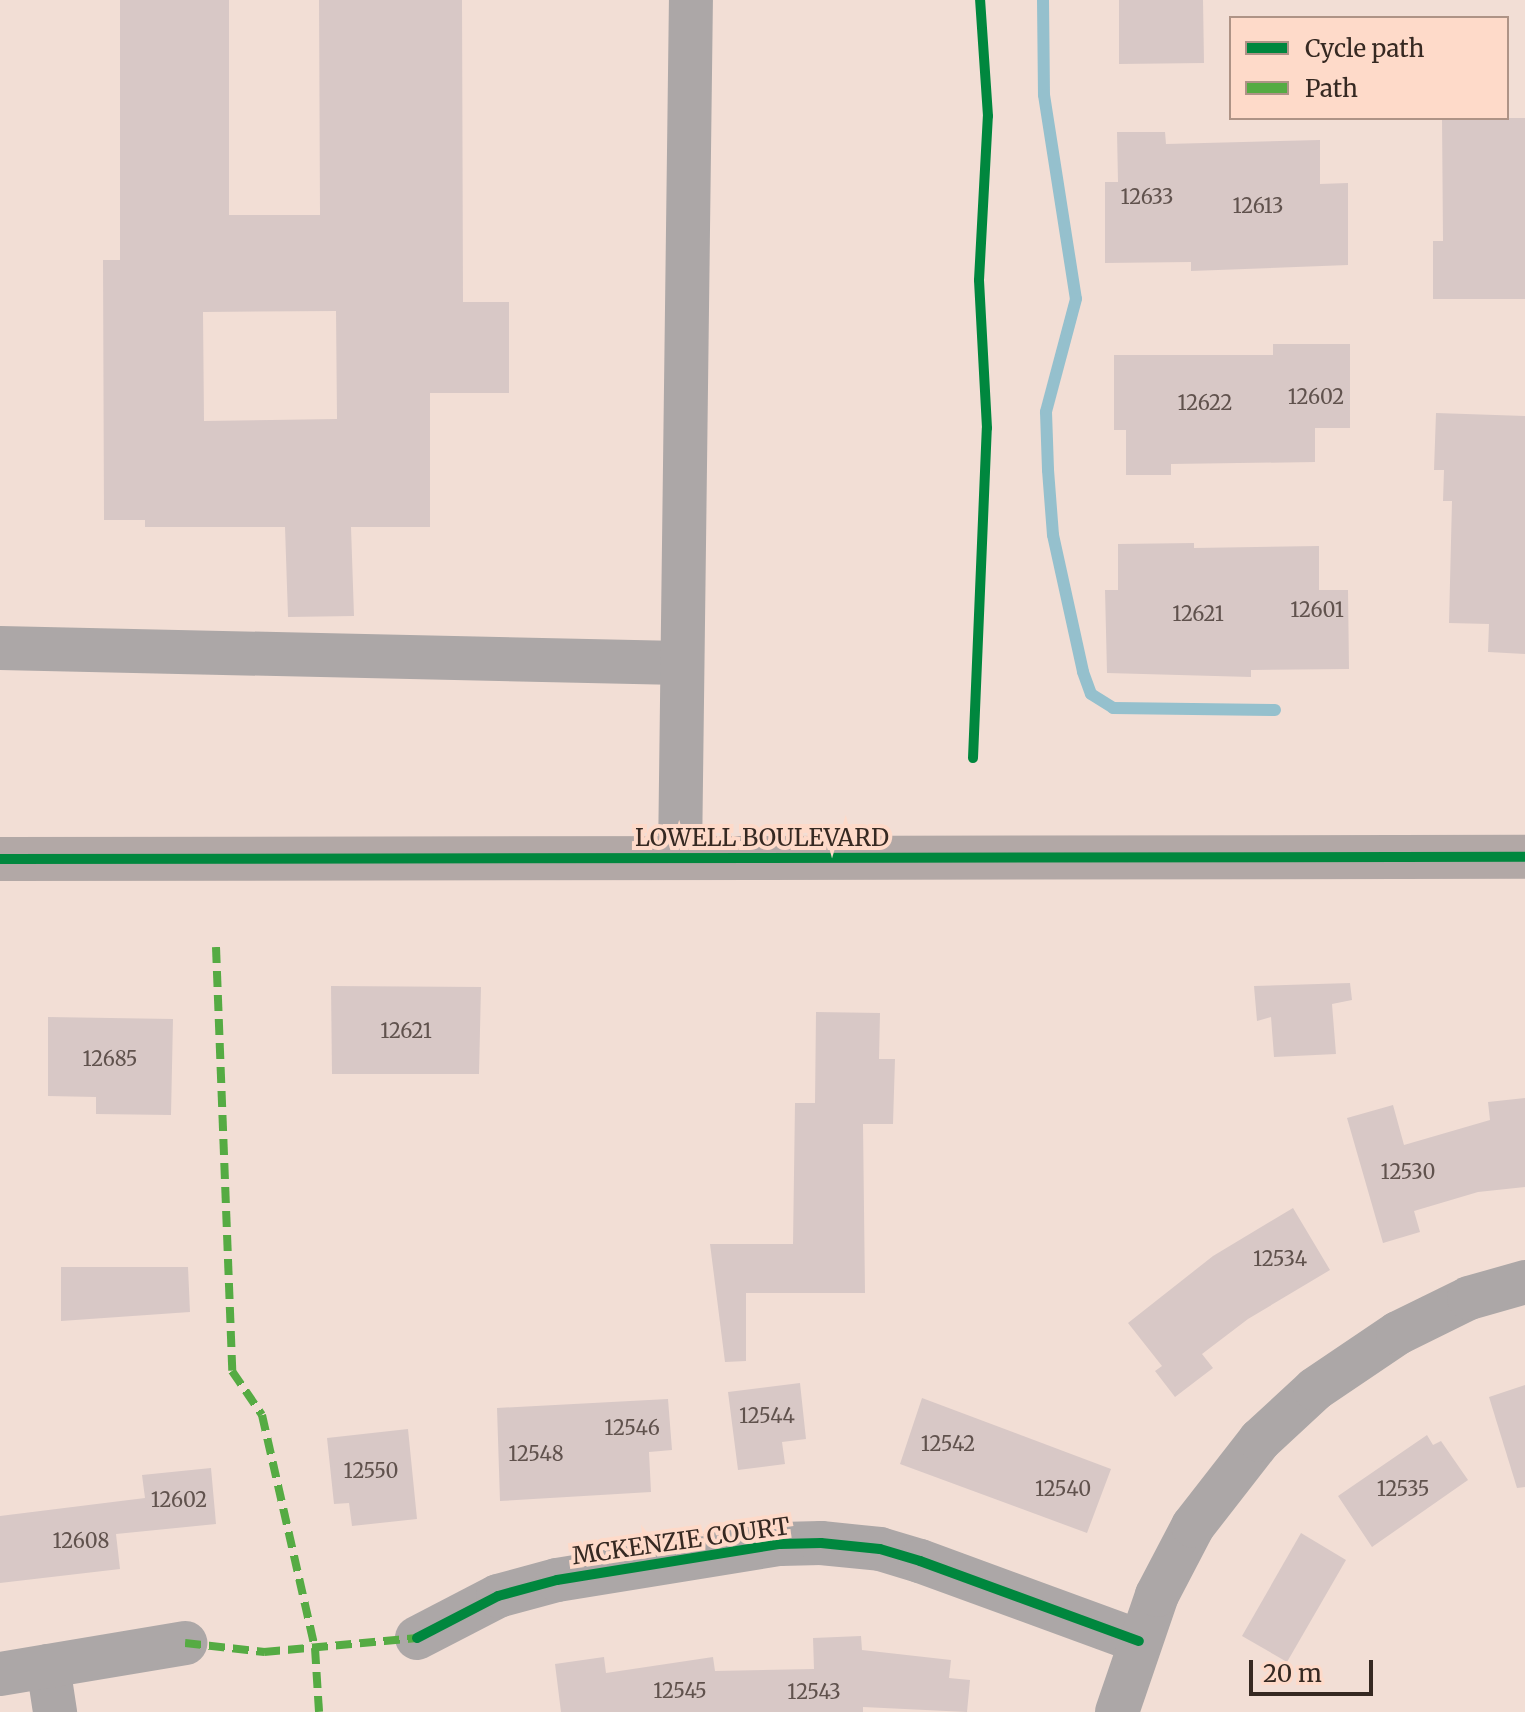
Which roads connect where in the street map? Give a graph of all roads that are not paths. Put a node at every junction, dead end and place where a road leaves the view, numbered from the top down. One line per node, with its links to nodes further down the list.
1 (691, 0): 3 (street)
2 (0, 648): 3 (street)
3 (680, 663): 5 (street)
4 (1525, 857): 5 (main road, LOWELL BOULEVARD)
5 (680, 858): 6 (main road, LOWELL BOULEVARD)
6 (0, 859)
7 (1525, 1282): 9 (street)
8 (417, 1638): 9 (street, MCKENZIE COURT)
9 (1139, 1641): 14 (street)
10 (185, 1643): 11 (street)
11 (48, 1666): 12 (street); 13 (street)
12 (0, 1674)
13 (55, 1712)
14 (1117, 1712)

